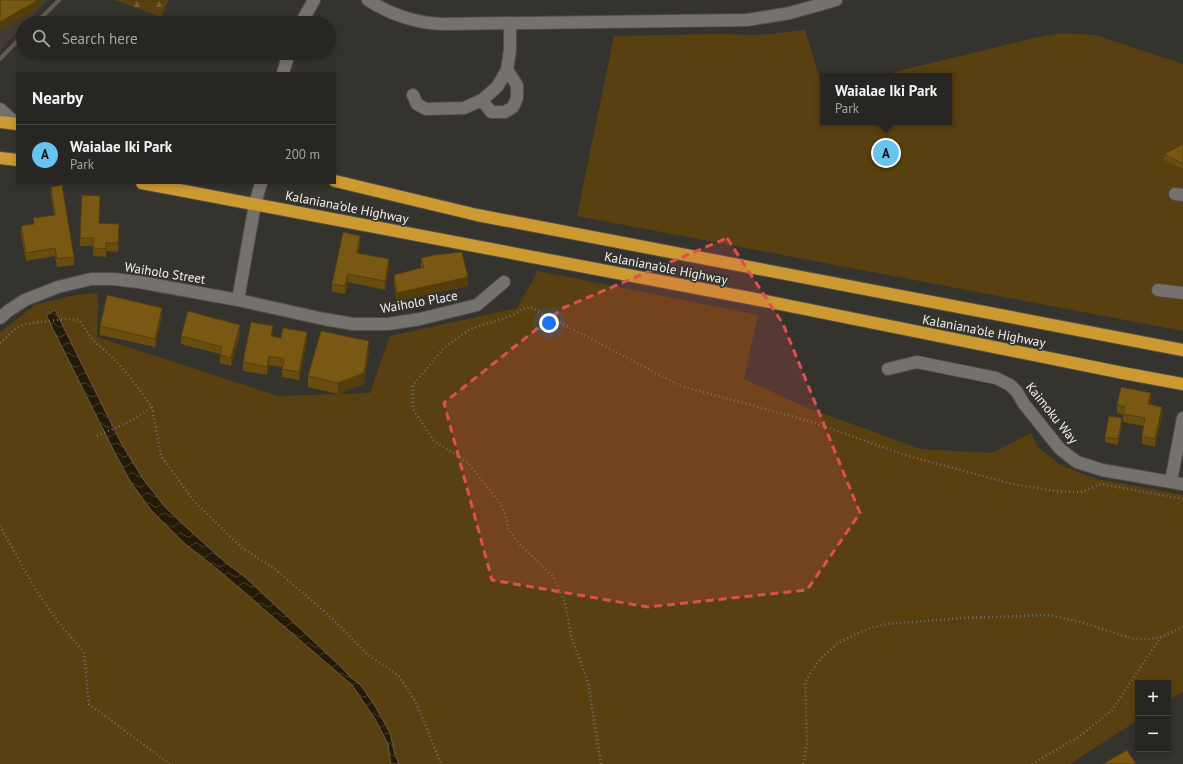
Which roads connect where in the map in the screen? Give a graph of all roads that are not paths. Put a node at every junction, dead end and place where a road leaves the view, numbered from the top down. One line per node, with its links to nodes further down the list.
1 (314, 0): 4 (street)
2 (368, 0): 5 (street)
3 (836, 0): 5 (street)
4 (305, 16)
5 (510, 23): 7 (street)
6 (287, 60): 8 (street)
7 (507, 70): 10 (street); 10 (street)
8 (283, 72)
9 (413, 95): 10 (street)
10 (482, 100)
11 (0, 108): 13 (street)
12 (0, 122): 14 (highway)
13 (16, 123)
14 (16, 124)
15 (0, 158): 16 (highway)
16 (16, 160)
17 (336, 181): 26 (highway, Kalaniana’ole Highway)
18 (147, 184): 20 (highway, Kalaniana’ole Highway)
19 (261, 184): 20 (street)
20 (255, 204): 24 (street); 28 (highway, Kalaniana’ole Highway)
21 (504, 282): 24 (street, Waiholo Place)
22 (1158, 290): 23 (street)
23 (1183, 293)
24 (238, 300): 25 (street, Waiholo Street)
25 (0, 318)
26 (1183, 350)
27 (888, 368): 30 (street, Kaimoku Way)
28 (1183, 384)
29 (1183, 418): 30 (street)
30 (1177, 482)

